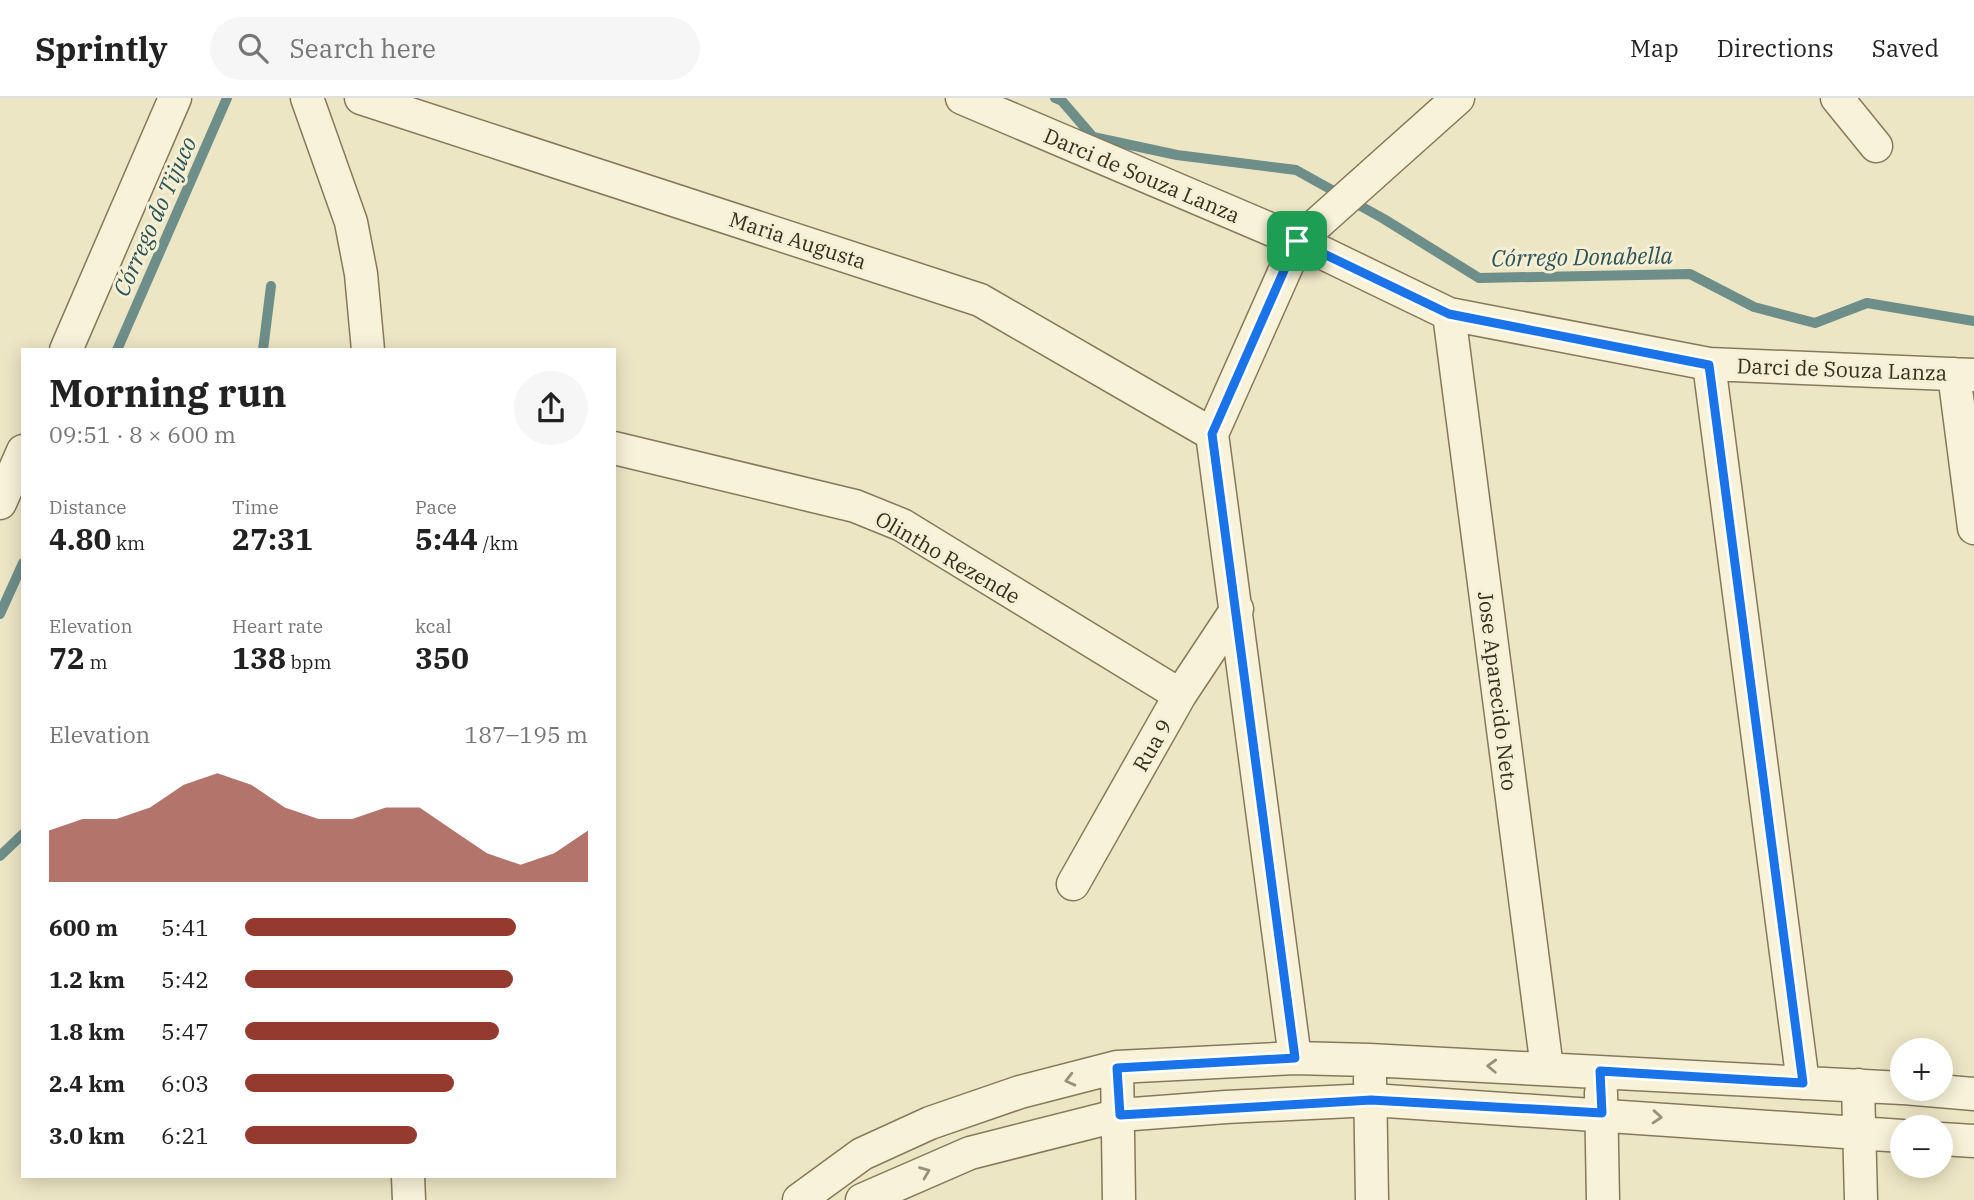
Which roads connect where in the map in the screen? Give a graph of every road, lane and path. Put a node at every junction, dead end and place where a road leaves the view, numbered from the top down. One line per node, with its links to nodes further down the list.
1 (175, 98): 10 (street)
2 (307, 98): 11 (street)
3 (361, 98): 14 (street, Maria Augusta)
4 (962, 98): 8 (street, Darci de Souza Lanza)
5 (1458, 98): 8 (street)
6 (1837, 98): 7 (street)
7 (1876, 146)
8 (1297, 241): 9 (street, Darci de Souza Lanza); 14 (street)
9 (1449, 314): 12 (street, Darci de Souza Lanza); 25 (street, Jose Aparecido Neto)
10 (67, 348)
11 (368, 348)
12 (1709, 365): 13 (street, Darci de Souza Lanza); 27 (street)
13 (1964, 374): 18 (street)
14 (1212, 434): 19 (street)
15 (616, 448): 20 (street, Olintho Rezende)
16 (21, 456): 17 (street)
17 (0, 503)
18 (1974, 528)
19 (1237, 610): 20 (street, Rua 9); 22 (street)
20 (1180, 695): 21 (street, Rua 9)
21 (1073, 884)
22 (1295, 1058): 23 (street); 24 (street)
23 (1369, 1060): 25 (street, one-way to 23); 32 (street)
24 (1117, 1068): 34 (street); 39 (street, one-way to 39)
25 (1547, 1068): 26 (street)
26 (1600, 1071): 27 (street); 33 (street)
27 (1803, 1083): 28 (street)
28 (1857, 1085): 29 (street); 35 (street)
29 (1890, 1087)
30 (1953, 1092): 31 (street)
31 (1974, 1094)
32 (1371, 1100): 33 (street); 34 (street); 45 (street)
33 (1602, 1113): 35 (street, one-way to 35); 46 (street)
34 (1120, 1115): 41 (street, one-way to 34); 44 (street)
35 (1858, 1132): 36 (street); 47 (street)
36 (1890, 1135)
37 (1953, 1140): 38 (street)
38 (1974, 1141)
39 (862, 1154): 41 (street); 43 (street)
40 (408, 1178): 42 (street)
41 (867, 1198)
42 (409, 1200)
43 (799, 1200)
44 (1119, 1200)
45 (1372, 1200)
46 (1603, 1200)
47 (1861, 1200)

